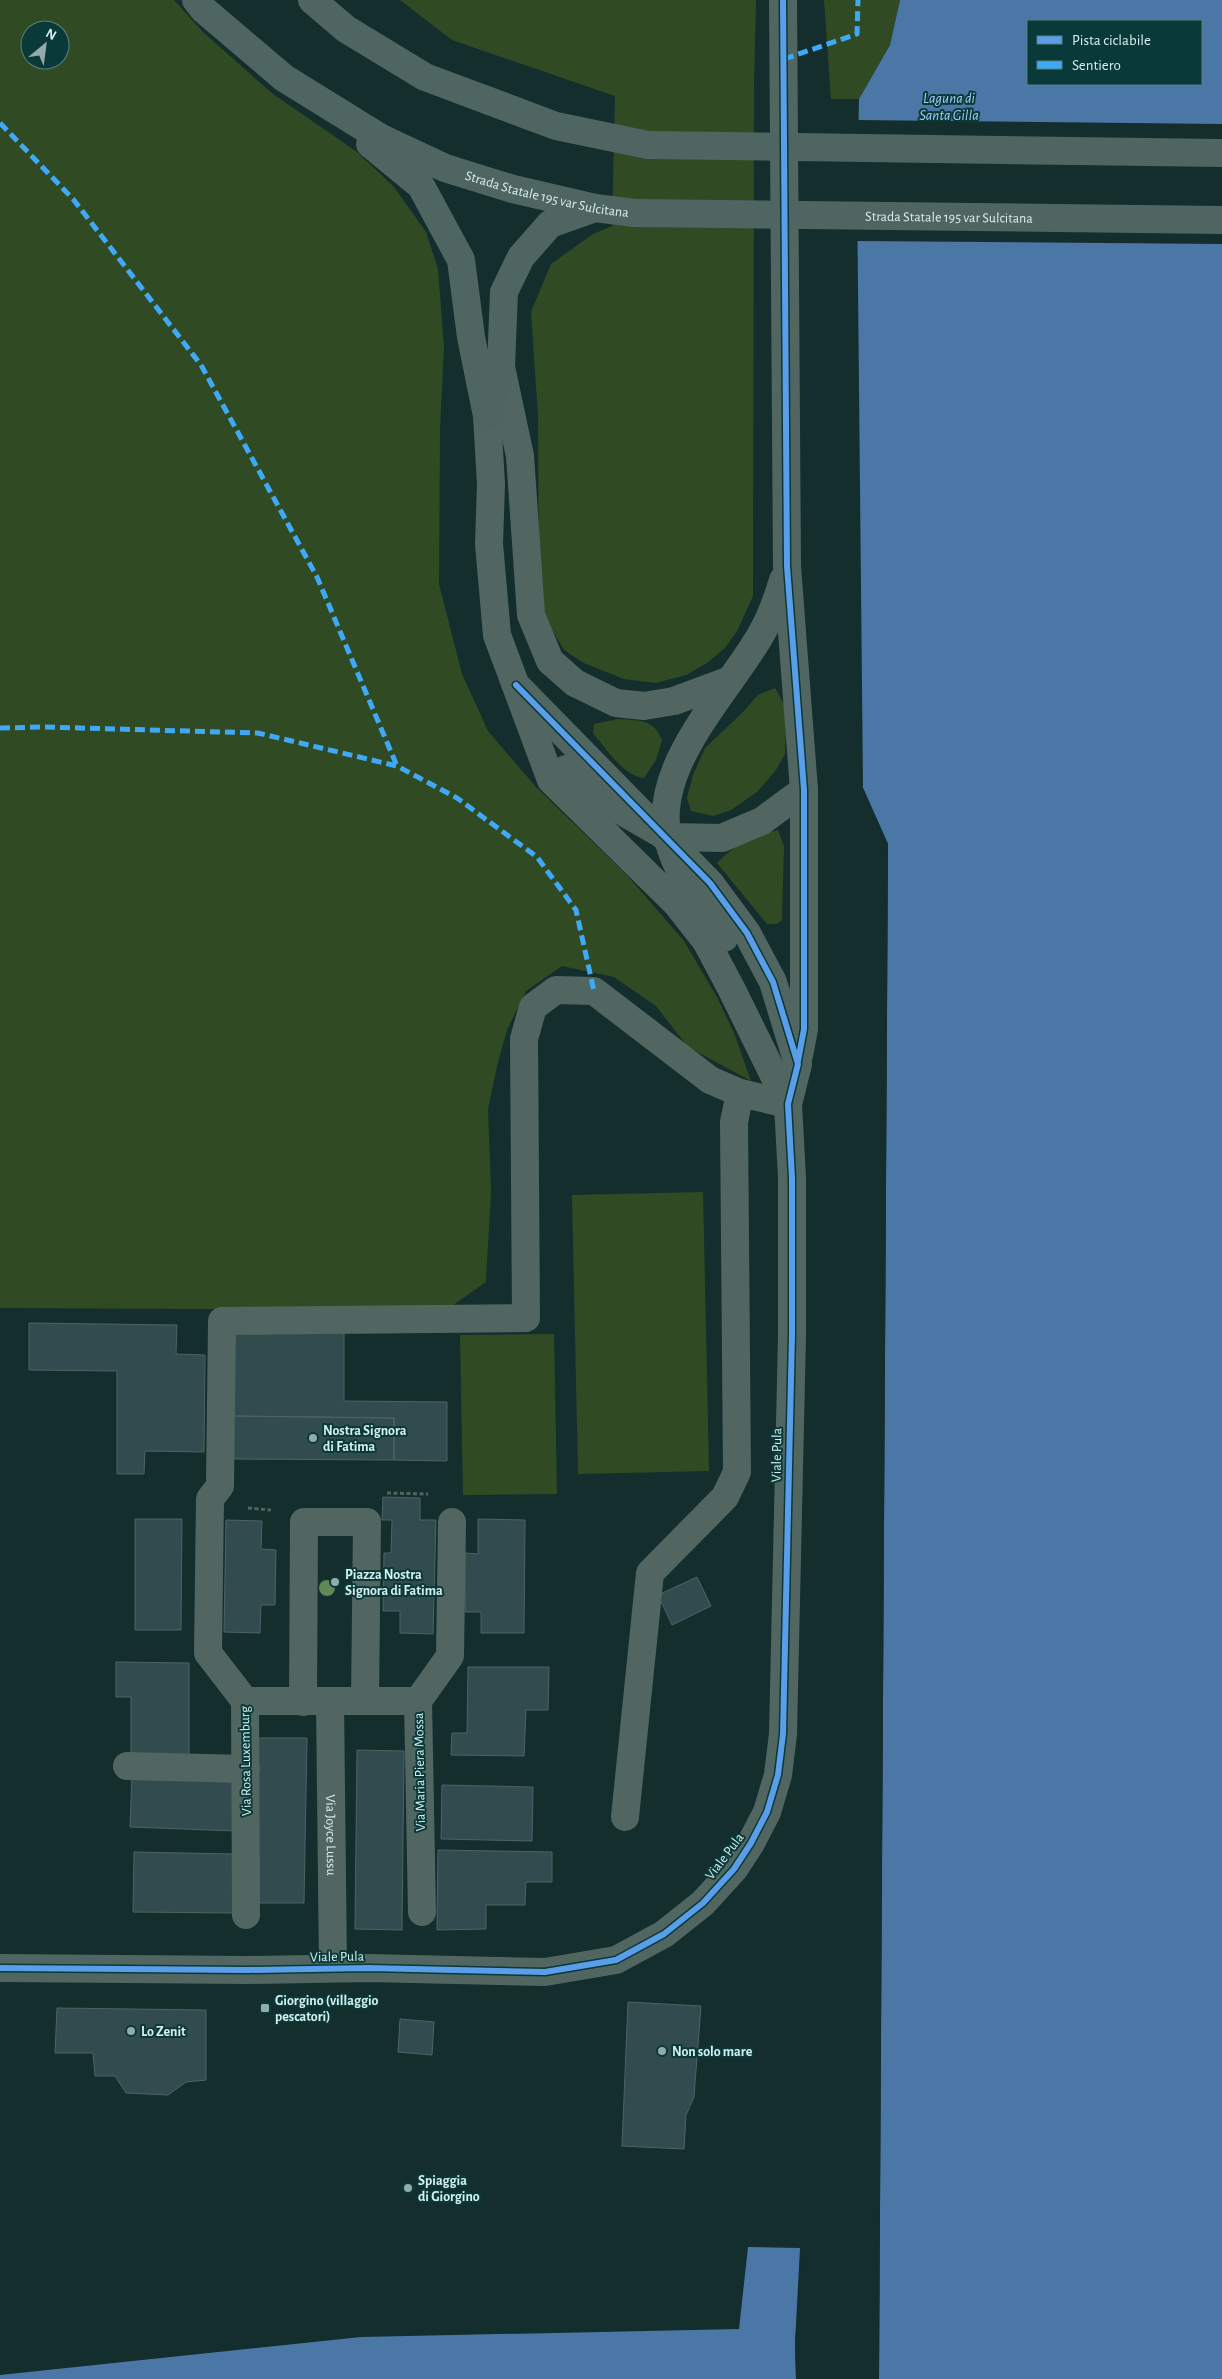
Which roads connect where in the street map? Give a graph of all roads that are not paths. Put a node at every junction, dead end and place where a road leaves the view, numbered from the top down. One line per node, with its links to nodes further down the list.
1 (196, 0): 4 (highway, Strada Statale 195 var Sulcitana)
2 (312, 0): 5 (highway, bridge)
3 (784, 0): 10 (street)
4 (284, 78): 6 (highway, Strada Statale 195 var Sulcitana); 9 (highway)
5 (1222, 153)
6 (595, 208): 7 (highway, Strada Statale 195 var Sulcitana, bridge); 8 (highway)
7 (1222, 220)
8 (501, 367): 9 (highway); 11 (street)
9 (487, 416): 12 (street)
10 (787, 566): 11 (street); 14 (street)
11 (728, 681): 15 (street)
12 (516, 685): 13 (street); 15 (street)
13 (537, 743): 15 (street); 16 (street)
14 (804, 790): 15 (street); 17 (street)
15 (667, 838): 16 (street); 17 (street)
16 (745, 1016): 19 (street)
17 (798, 1064): 19 (street)
18 (740, 1093): 19 (street); 21 (street, Via Rosa Luxemburg); 27 (street)
19 (788, 1104): 31 (street, Viale Pula)
20 (452, 1522): 24 (street, Via Maria Piera Mossa)
21 (245, 1701): 22 (street); 26 (street, Via Rosa Luxemburg)
22 (316, 1701): 23 (street); 23 (street); 31 (street, Via Joyce Lussu)
23 (365, 1701): 24 (street)
24 (418, 1701): 28 (street, Via Maria Piera Mossa)
25 (127, 1766): 26 (street)
26 (246, 1769): 29 (street, Via Rosa Luxemburg)
27 (625, 1817)
28 (422, 1912)
29 (246, 1915)
30 (0, 1968): 31 (street, Viale Pula)
31 (333, 1968)

